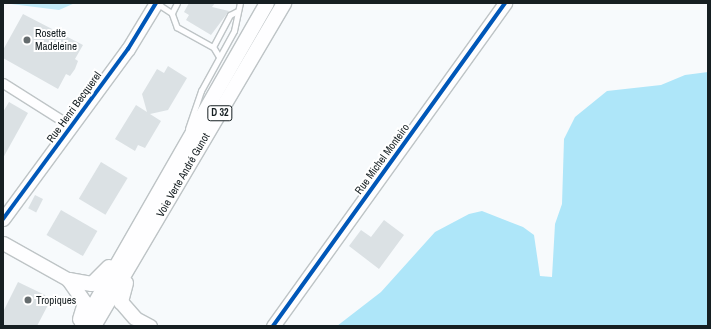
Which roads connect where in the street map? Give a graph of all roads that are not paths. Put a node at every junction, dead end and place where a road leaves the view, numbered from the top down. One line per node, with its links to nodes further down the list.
1 (156, 3): 8 (lane); 12 (street, Rue Henri Becquerel)
2 (177, 3): 8 (lane)
3 (240, 3): 7 (lane)
4 (267, 3): 13 (main road, Voie Verte André Gunot / D 32)
5 (284, 3): 15 (main road, Voie Verte André Gunot / D 32)
6 (505, 3): 24 (street, Rue Michel Monteiro)
7 (236, 12): 9 (lane); 10 (lane)
8 (172, 13): 9 (lane)
9 (213, 47): 10 (lane)
10 (219, 57): 13 (lane)
11 (3, 83): 12 (street)
12 (71, 126): 14 (street, Rue Henri Becquerel)
13 (182, 151): 15 (main road, Voie Verte André Gunot / D 32)
14 (3, 219)
15 (151, 219): 17 (main road); 18 (main road); 20 (main road, Voie Verte André Gunot / D 32); 21 (main road, Voie Verte André Gunot / D 32)
16 (3, 243): 17 (street)
17 (69, 280): 19 (main road)
18 (135, 318): 22 (main road); 23 (street)
19 (77, 326)
20 (82, 326)
21 (94, 326)
22 (97, 326)
23 (150, 326)
24 (273, 326)

